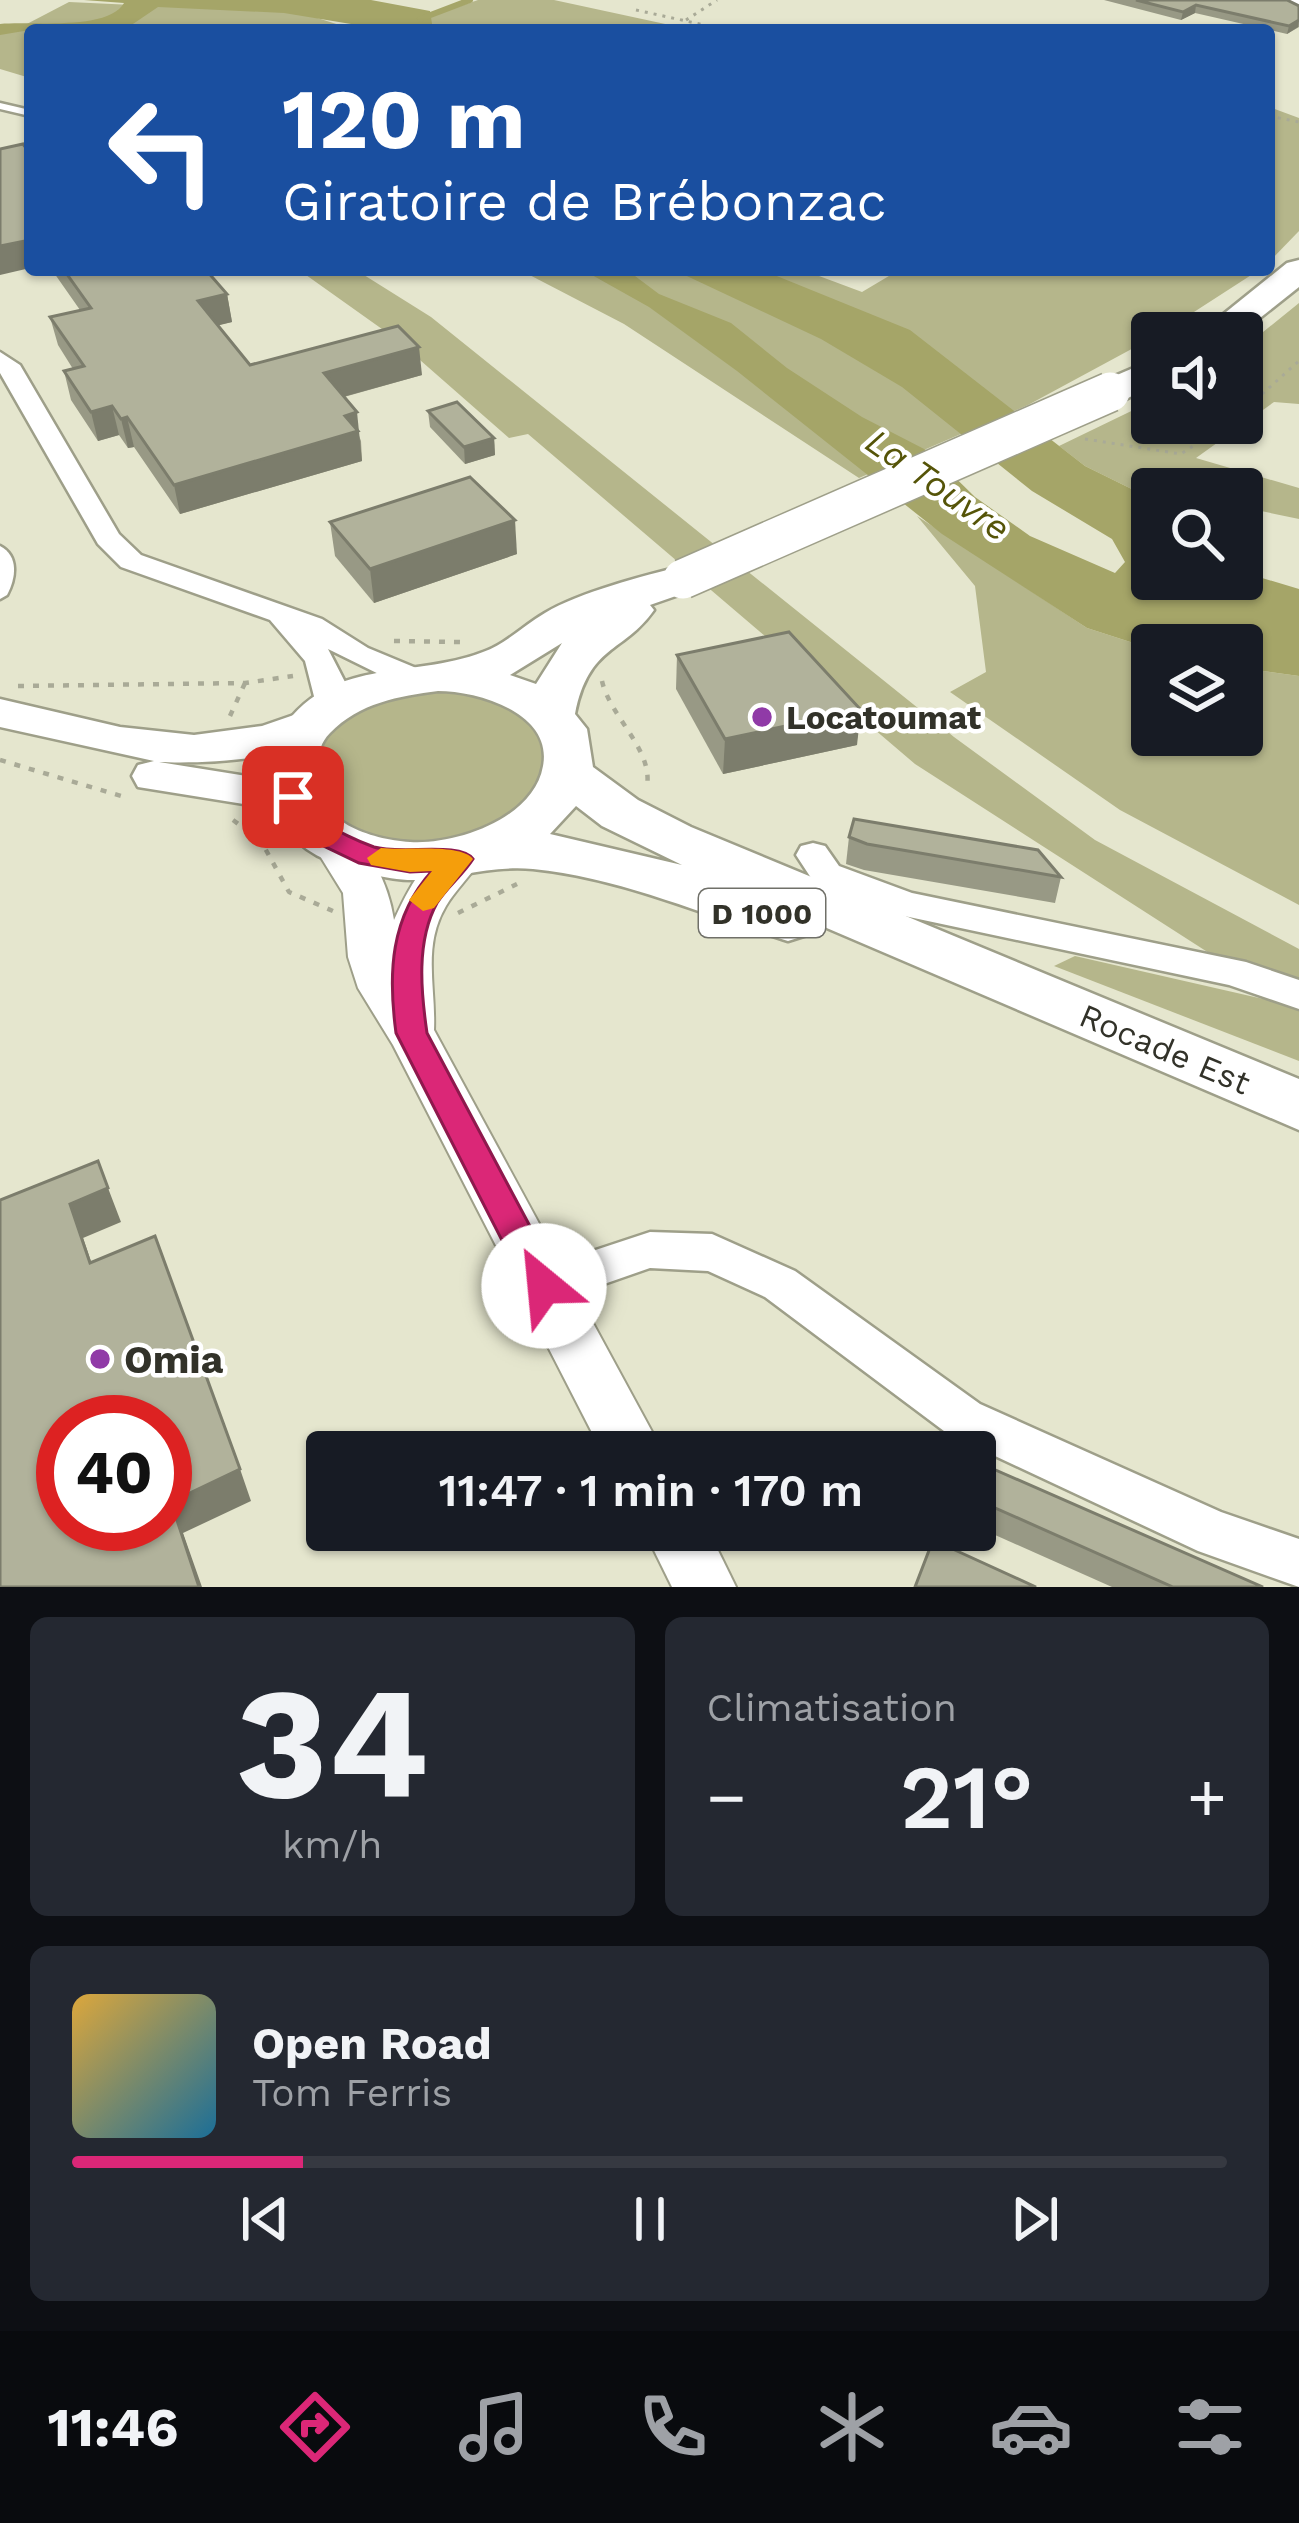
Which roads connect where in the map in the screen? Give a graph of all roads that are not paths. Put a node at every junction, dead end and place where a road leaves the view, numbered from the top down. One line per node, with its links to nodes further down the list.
1 (1287, 0): 2 (street)
2 (1299, 4)
3 (1299, 270): 4 (main road)
4 (1245, 312)
5 (0, 358): 10 (street)
6 (1131, 382): 8 (main road, bridge)
7 (0, 550): 9 (lane)
8 (683, 579): 11 (main road); 15 (main road)
9 (0, 595)
10 (273, 613): 12 (street); 13 (street)
11 (462, 659): 12 (main road); 15 (main road)
12 (410, 677): 13 (main road)
13 (324, 700): 14 (main road); 18 (main road)
14 (0, 713)
15 (551, 714): 17 (main road)
16 (0, 739): 18 (main road)
17 (568, 774): 21 (main road); 22 (main road, Rocade Est / D 1000)
18 (293, 797): 19 (main road)
19 (334, 843): 21 (main road); 24 (street)
20 (813, 855): 23 (street)
21 (494, 863): 22 (main road, Rocade Est / D 1000); 24 (street)
22 (1030, 994): 25 (main road, Rocade Est / D 1000)
23 (1299, 995)
24 (411, 1033): 26 (street)
25 (1299, 1105)
26 (544, 1286): 27 (street); 29 (street)
27 (622, 1431)
28 (686, 1551): 30 (street)
29 (1299, 1563)
30 (706, 1587)

